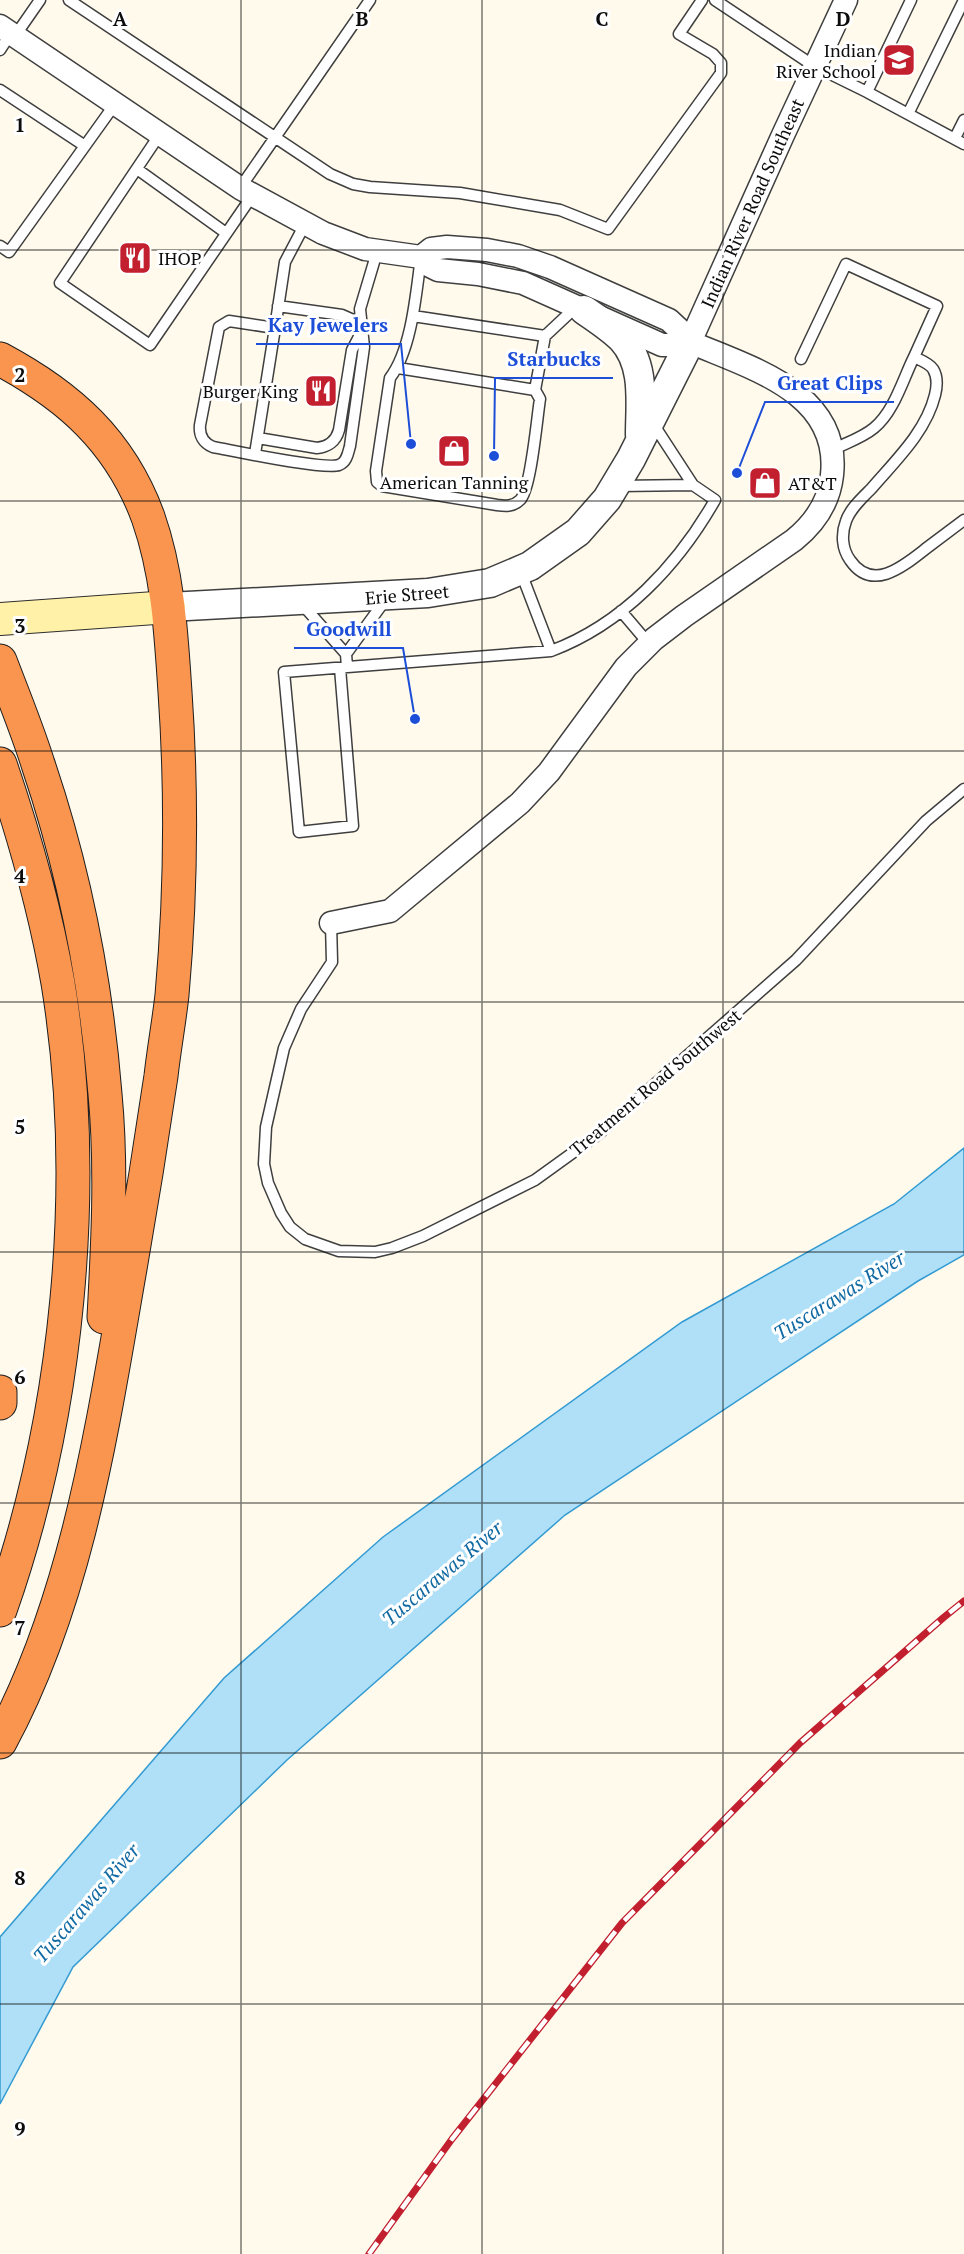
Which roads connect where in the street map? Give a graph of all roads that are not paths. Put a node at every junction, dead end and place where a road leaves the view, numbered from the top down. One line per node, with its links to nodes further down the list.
1 (40, 0): 9 (lane)
2 (69, 0): 17 (lane)
3 (370, 0): 17 (lane)
4 (702, 0): 17 (lane)
5 (716, 0): 10 (lane)
6 (846, 0): 10 (street, Indian River Road Southeast)
7 (911, 0): 12 (lane)
8 (964, 0): 14 (lane)
9 (6, 36): 13 (street)
10 (814, 66): 12 (lane); 33 (street, Indian River Road Southeast)
11 (0, 90): 19 (lane)
12 (867, 92): 14 (lane)
13 (115, 104): 16 (street); 19 (lane)
14 (908, 114): 18 (lane)
15 (964, 120): 18 (lane)
16 (160, 134): 20 (lane); 21 (street)
17 (274, 137): 21 (lane)
18 (960, 141)
19 (85, 146): 24 (lane)
20 (136, 170): 23 (lane); 23 (lane)
21 (246, 192): 22 (street); 23 (lane)
22 (305, 224): 25 (street); 27 (lane)
23 (226, 233)
24 (0, 246)
25 (377, 252): 26 (street); 31 (lane)
26 (421, 257): 28 (street); 29 (lane); 33 (street)
27 (278, 306): 30 (lane); 31 (lane)
28 (581, 308): 32 (lane); 33 (street); 39 (street)
29 (413, 316): 32 (lane); 37 (lane)
30 (275, 328): 40 (lane); 42 (lane)
31 (362, 331): 40 (lane); 42 (lane)
32 (544, 336): 38 (lane)
33 (690, 342): 39 (street, Erie Street); 41 (street, Treatment Road Southwest)
34 (914, 357): 36 (lane); 41 (lane); 45 (lane)
35 (0, 359): 49 (highway)
36 (801, 359)
37 (398, 368): 38 (lane); 38 (lane)
38 (535, 390)
39 (645, 432): 43 (lane); 44 (street, Erie Street)
40 (258, 438): 42 (lane)
41 (831, 450): 52 (street, Treatment Road Southwest)
42 (255, 454)
43 (693, 485): 44 (lane); 50 (lane)
44 (616, 486): 46 (street, Erie Street)
45 (964, 520)
46 (520, 570): 47 (street, Erie Street); 53 (lane)
47 (388, 596): 48 (street, Erie Street); 54 (lane)
48 (300, 602): 49 (street, Erie Street); 54 (lane)
49 (169, 607): 51 (main road, Erie Street); 64 (highway)
50 (621, 611): 52 (lane); 53 (lane)
51 (0, 619)
52 (649, 644): 59 (street, Treatment Road Southwest)
53 (551, 651): 56 (lane)
54 (346, 654): 56 (lane)
55 (0, 661): 63 (highway)
56 (344, 667): 56 (lane)
57 (0, 764): 62 (highway)
58 (964, 789): 59 (lane, Treatment Road Southwest)
59 (331, 923)
60 (0, 1392): 61 (highway)
61 (0, 1402)
62 (0, 1610)
63 (0, 1706)
64 (0, 1742)

